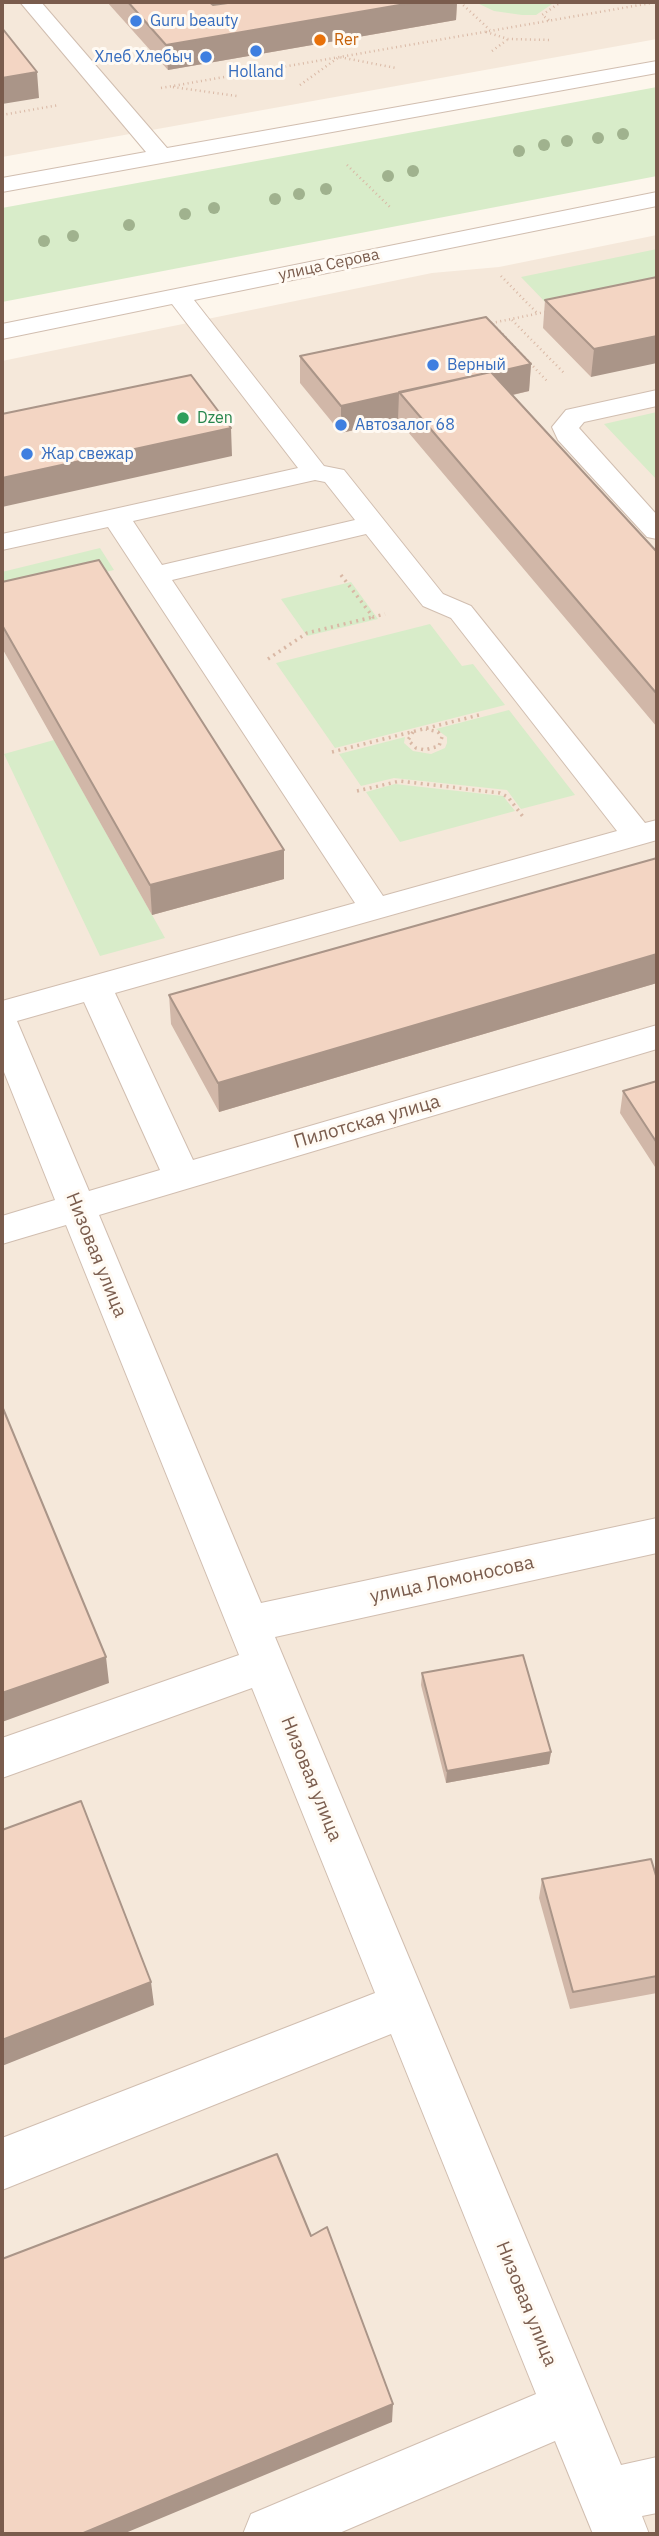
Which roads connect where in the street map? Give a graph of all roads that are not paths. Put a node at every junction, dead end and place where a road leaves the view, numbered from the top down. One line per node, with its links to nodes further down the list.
1 (19, 2): 5 (street)
2 (221, 2): 3 (street)
3 (255, 2)
4 (657, 67): 5 (street)
5 (161, 155): 6 (street)
6 (2, 185)
7 (657, 200): 8 (street, улица Серова)
8 (178, 296): 9 (street, улица Серова); 11 (street)
9 (2, 331)
10 (657, 398): 14 (street)
11 (316, 472): 12 (street); 13 (street)
12 (116, 517): 15 (street); 16 (street)
13 (374, 524): 16 (street); 17 (street)
14 (657, 531)
15 (2, 542)
16 (155, 575): 18 (street)
17 (648, 833): 18 (street)
18 (374, 909): 19 (street)
19 (95, 987): 20 (street); 23 (street)
20 (2, 1013)
21 (2, 1024): 24 (street, Низовая улица)
22 (657, 1037): 23 (street, Пилотская улица)
23 (182, 1177): 24 (street, Пилотская улица)
24 (77, 1208): 25 (street, Пилотская улица); 27 (street, Низовая улица)
25 (2, 1230)
26 (657, 1535): 27 (street, улица Ломоносова)
27 (248, 1624): 28 (street, Низовая улица)
28 (264, 1665): 29 (street); 30 (street, Низовая улица)
29 (2, 1758)
30 (404, 2006): 31 (street); 32 (street, Низовая улица)
31 (2, 2164)
32 (569, 2408): 33 (street, Низовая улица); 34 (street)
33 (628, 2505)
34 (271, 2534)

